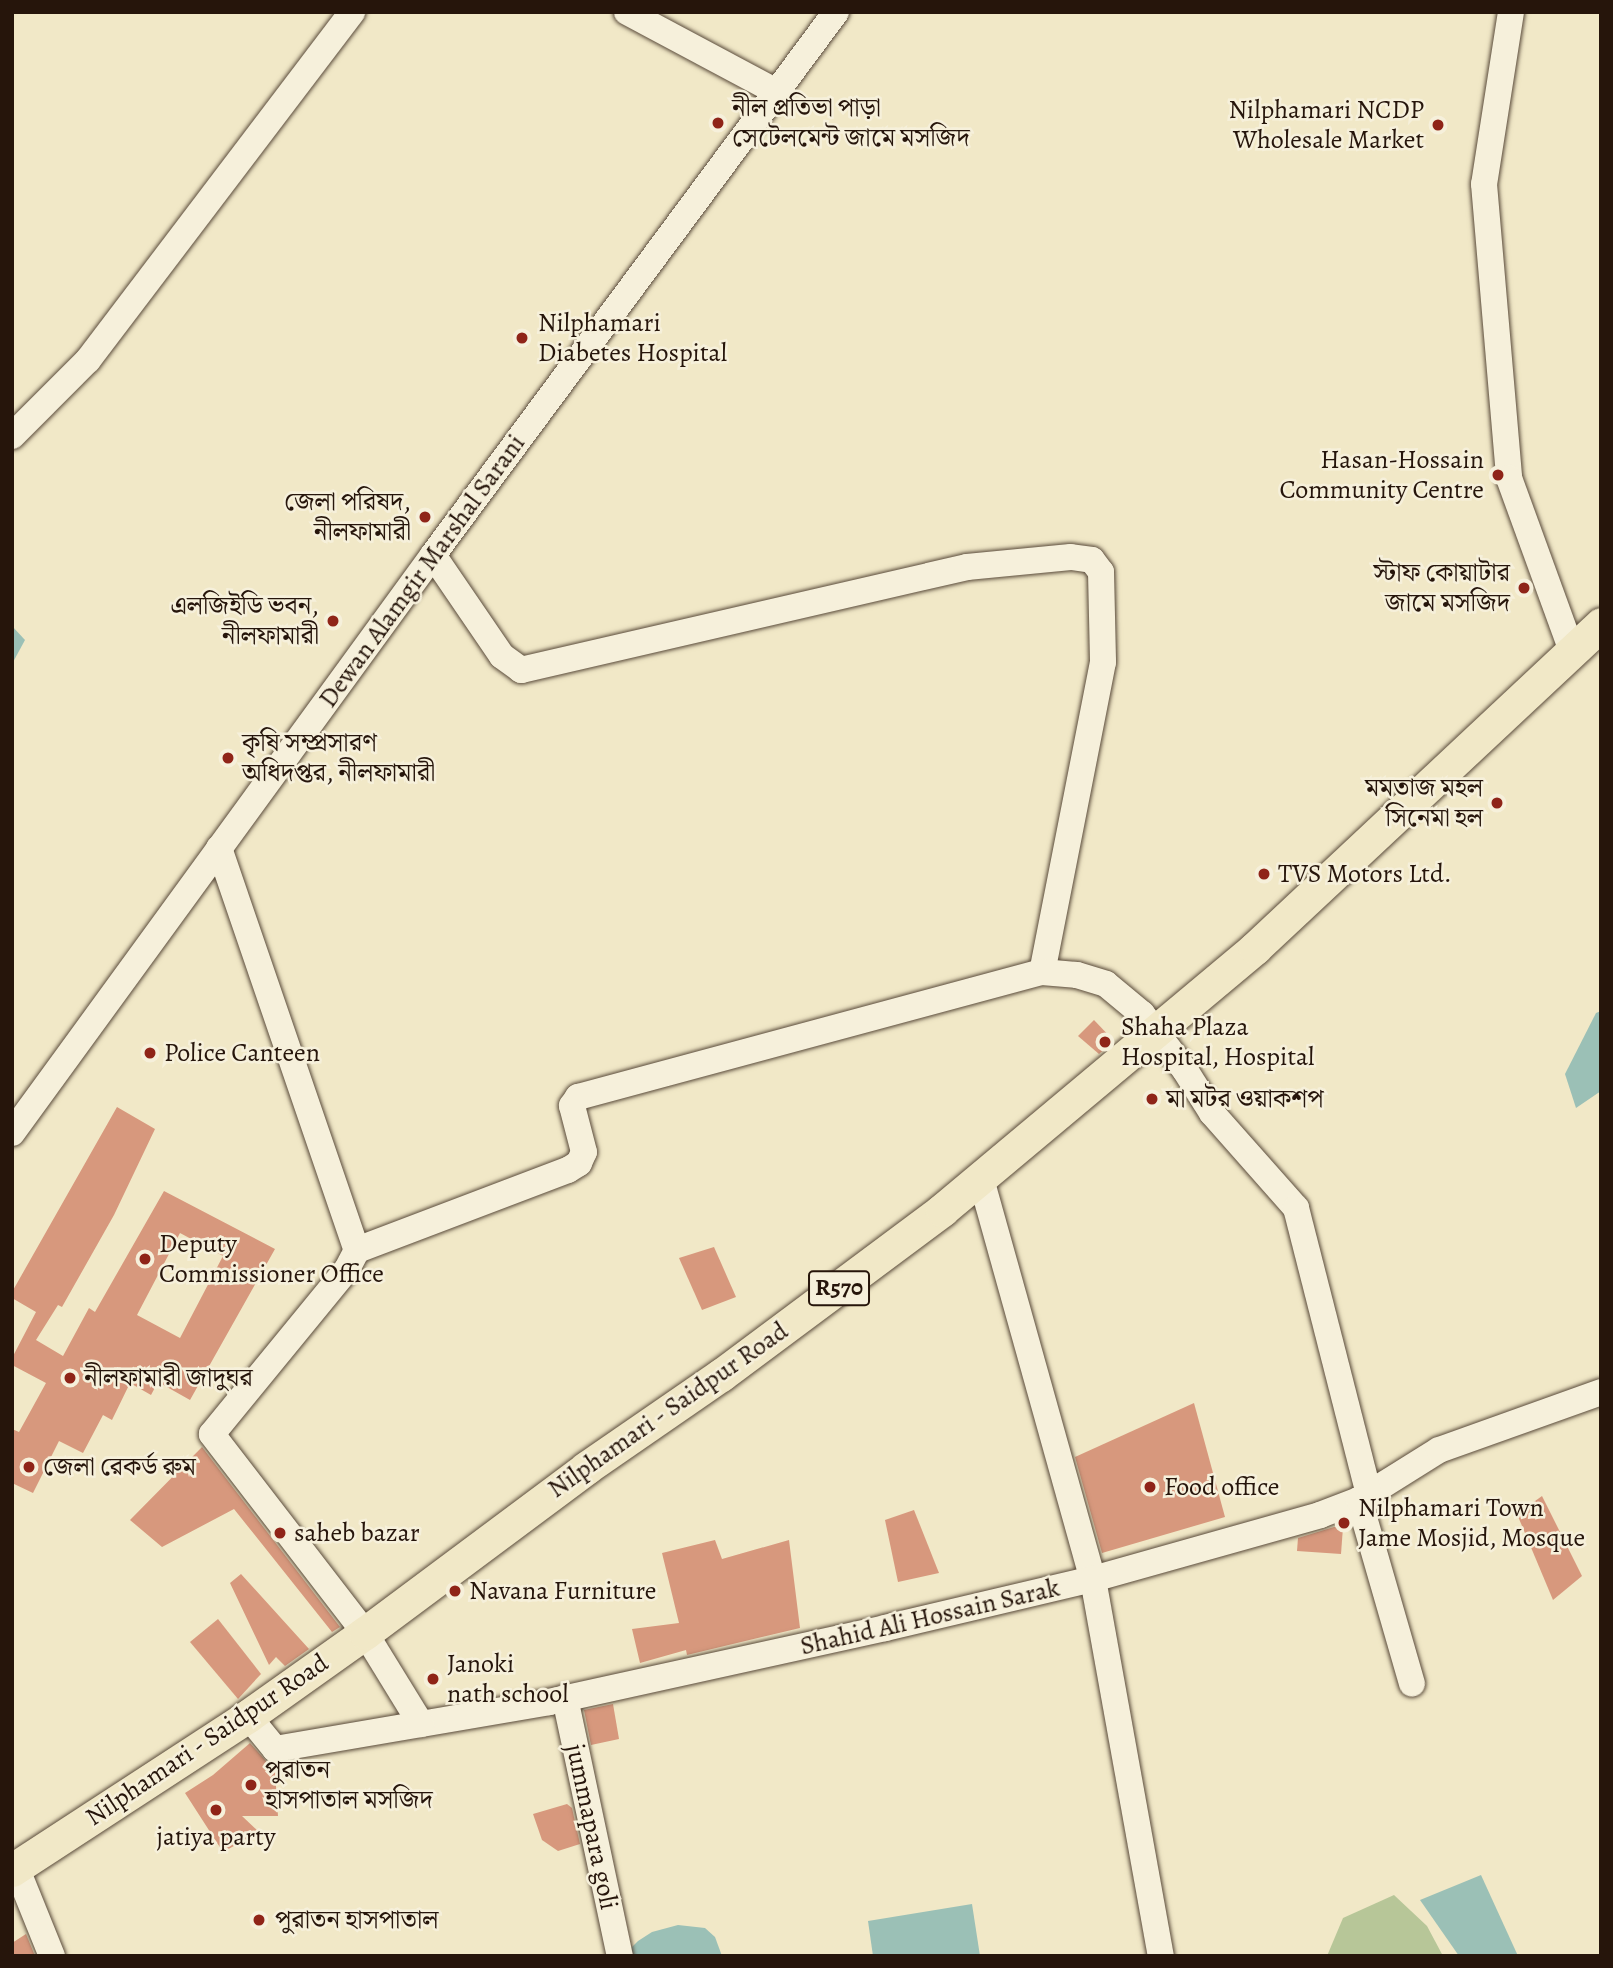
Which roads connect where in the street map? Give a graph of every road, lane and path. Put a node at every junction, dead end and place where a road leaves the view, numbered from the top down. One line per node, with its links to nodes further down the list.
1 (352, 12): 6 (street)
2 (627, 12): 5 (street)
3 (836, 12): 5 (street, Dewan Alamgir Marshal Sarani)
4 (1511, 12): 9 (street)
5 (779, 93): 7 (street, Dewan Alamgir Marshal Sarani)
6 (12, 436)
7 (433, 555): 10 (street, Dewan Alamgir Marshal Sarani); 11 (street)
8 (1601, 624): 9 (main road, Nilphamari - Saidpur Road / R570)
9 (1572, 651): 12 (main road, Nilphamari - Saidpur Road / R570)
10 (219, 848): 13 (street, Dewan Alamgir Marshal Sarani); 15 (street)
11 (1042, 972): 12 (street); 15 (street)
12 (1156, 1031): 14 (main road, Nilphamari - Saidpur Road / R570); 17 (street)
13 (12, 1133)
14 (981, 1178): 18 (street); 19 (main road, Nilphamari - Saidpur Road / R570)
15 (357, 1250): 19 (street)
16 (1601, 1392): 17 (street, Shahid Ali Hossain Sarak)
17 (1364, 1497): 18 (street, Shahid Ali Hossain Sarak); 20 (street)
18 (1093, 1579): 21 (street, Shahid Ali Hossain Sarak); 27 (street)
19 (365, 1633): 22 (main road, Nilphamari - Saidpur Road / R570); 23 (street)
20 (1412, 1684)
21 (565, 1698): 23 (street, Shahid Ali Hossain Sarak); 26 (street, jummapara goli)
22 (248, 1716): 23 (street, Shahid Ali Hossain Sarak); 24 (main road, Nilphamari - Saidpur Road / R570)
23 (421, 1724)
24 (14, 1869): 25 (street)
25 (52, 1956)
26 (620, 1956)
27 (1161, 1956)

